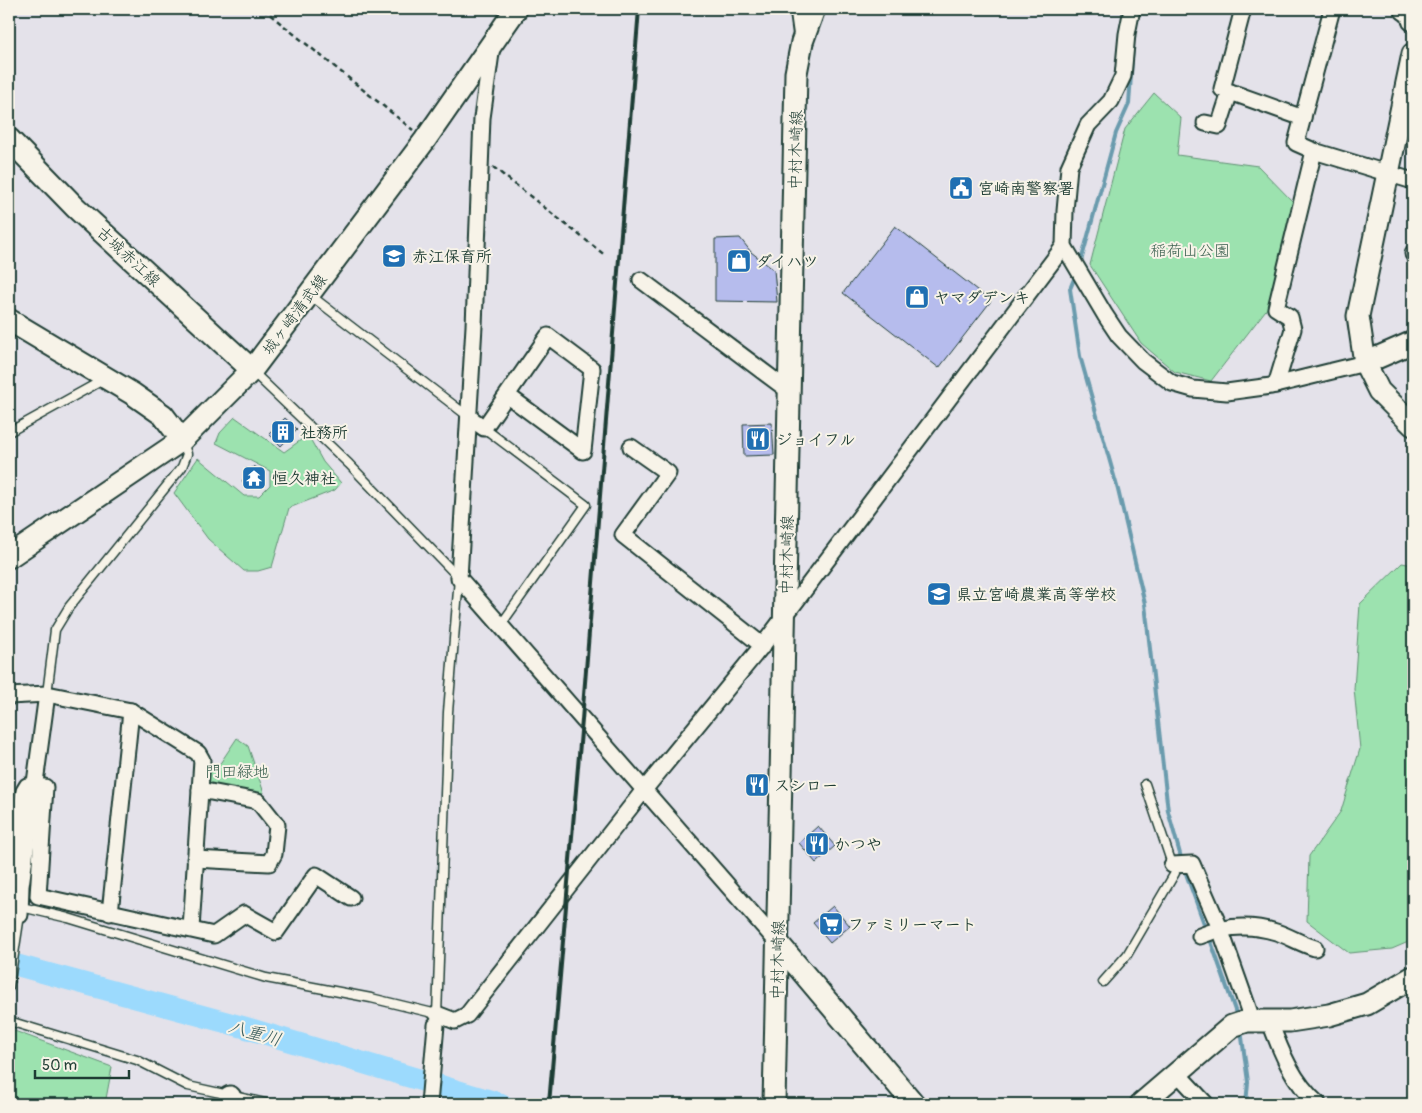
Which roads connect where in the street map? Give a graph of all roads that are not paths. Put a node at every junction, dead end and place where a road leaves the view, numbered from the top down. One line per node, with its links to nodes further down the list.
1 (516, 9): 10 (main road, 城ヶ崎清武線)
2 (798, 9): 9 (street)
3 (814, 9): 9 (main road, 中村木崎線)
4 (1132, 9): 19 (street)
5 (1243, 9): 12 (street)
6 (1332, 9): 13 (street)
7 (1405, 9): 8 (main road)
8 (1413, 20)
9 (802, 42): 28 (main road, 中村木崎線)
10 (492, 45): 21 (main road, 城ヶ崎清武線); 30 (street)
11 (1413, 54): 17 (main road)
12 (1230, 92): 13 (street); 14 (street)
13 (1303, 118): 16 (street)
14 (1205, 123)
15 (9, 139): 25 (main road, 古城赤江線)
16 (1314, 151): 17 (street); 27 (street)
17 (1388, 173): 18 (street); 24 (main road)
18 (1413, 181)
19 (1064, 246): 27 (street); 38 (street)
20 (641, 280): 28 (street)
21 (309, 294): 25 (main road, 城ヶ崎清武線); 30 (lane)
22 (9, 320): 26 (main road)
23 (1413, 342): 24 (main road)
24 (1365, 363): 27 (street); 31 (main road)
25 (252, 370): 34 (main road, 城ヶ崎清武線); 37 (lane)
26 (108, 377): 33 (lane); 34 (main road)
27 (1276, 384)
28 (790, 392): 38 (main road, 中村木崎線)
29 (507, 395): 29 (street); 32 (street)
30 (469, 417): 32 (street); 37 (street)
31 (1413, 425)
32 (484, 428): 39 (lane)
33 (9, 432)
34 (182, 440): 36 (main road, 城ヶ崎清武線); 41 (lane)
35 (631, 446): 40 (street)
36 (9, 557)
37 (459, 578): 39 (street); 61 (lane)
38 (785, 617): 40 (street); 56 (main road, 中村木崎線)
39 (500, 626): 47 (street)
40 (763, 646): 47 (street)
41 (47, 694): 42 (street); 43 (street); 45 (street)
42 (9, 696)
43 (131, 711): 46 (street); 53 (street)
44 (1145, 784): 49 (lane)
45 (35, 786): 50 (street); 52 (street); 53 (street)
46 (200, 790): 48 (street); 48 (street)
47 (644, 790): 56 (street); 61 (street)
48 (195, 859): 54 (street)
49 (1172, 865): 55 (street); 59 (lane)
50 (9, 880)
51 (351, 898): 54 (street)
52 (16, 908): 60 (lane); 61 (lane)
53 (110, 913): 54 (street)
54 (191, 929)
55 (1210, 932): 57 (street); 63 (street)
56 (778, 943): 68 (main road, 中村木崎線); 69 (main road)
57 (1315, 948)
58 (1413, 977): 63 (main road)
59 (1104, 982)
60 (9, 987)
61 (436, 1019): 67 (street)
62 (9, 1022): 65 (lane)
63 (1250, 1023): 64 (main road); 72 (street)
64 (1177, 1073): 70 (main road); 71 (street)
65 (229, 1100): 66 (lane)
66 (270, 1104)
67 (429, 1104)
68 (774, 1104)
69 (914, 1104)
70 (1141, 1104)
71 (1206, 1104)
72 (1318, 1104)

